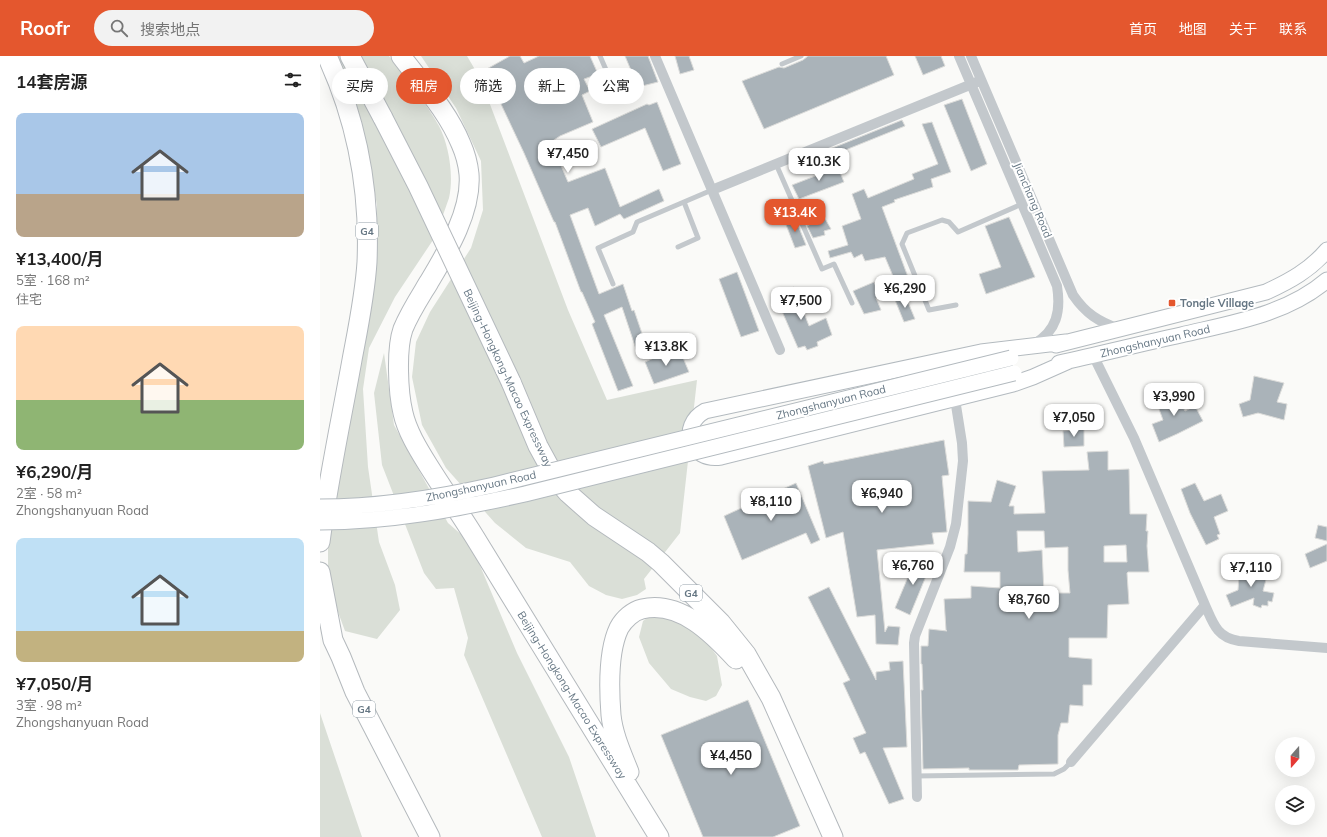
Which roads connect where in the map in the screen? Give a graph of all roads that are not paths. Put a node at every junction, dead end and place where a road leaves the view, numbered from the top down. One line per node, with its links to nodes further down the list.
1 (327, 56): 32 (highway, G4)
2 (350, 56): 38 (highway, Beijing-Hongkong-Macao Expressway / G4, bridge)
3 (600, 56): 10 (lane)
4 (655, 56): 14 (street)
5 (801, 56): 9 (lane)
6 (959, 56): 12 (street, Jianchang Road)
7 (971, 56): 11 (street, Jianchang Road)
8 (402, 57): 40 (highway, Beijing-Hongkong-Macao Expressway)
9 (782, 64)
10 (605, 68)
11 (981, 80): 12 (street); 23 (street, Jianchang Road)
12 (971, 84): 13 (street); 16 (street, Jianchang Road)
13 (776, 163): 14 (street); 21 (lane)
14 (712, 190): 15 (lane); 26 (street)
15 (684, 202): 17 (lane); 20 (lane)
16 (1022, 204): 22 (lane); 25 (street, Jianchang Road)
17 (678, 247)
18 (1327, 250): 23 (main road, Zhongshanyuan Road)
19 (1327, 280): 27 (main road, Zhongshanyuan Road)
20 (613, 284)
21 (852, 303)
22 (956, 305)
23 (1119, 329): 24 (main road, Zhongshanyuan Road)
24 (1066, 342): 25 (main road); 30 (main road, Zhongshanyuan Road, bridge)
25 (1030, 346): 29 (main road)
26 (780, 350)
27 (1093, 355): 28 (main road, Zhongshanyuan Road); 34 (street)
28 (1069, 361): 29 (main road); 31 (main road, Zhongshanyuan Road, bridge)
29 (955, 399): 37 (street)
30 (320, 507)
31 (320, 522)
32 (320, 542)
33 (320, 572): 42 (highway, G4)
34 (1204, 605): 35 (street); 36 (street)
35 (1327, 648)
36 (1071, 762): 37 (lane)
37 (916, 776): 39 (street)
38 (808, 779): 41 (highway); 43 (highway, Beijing-Hongkong-Macao Expressway / G4)
39 (917, 797)
40 (654, 829): 41 (highway)
41 (817, 829)
42 (430, 837)
43 (834, 837)

